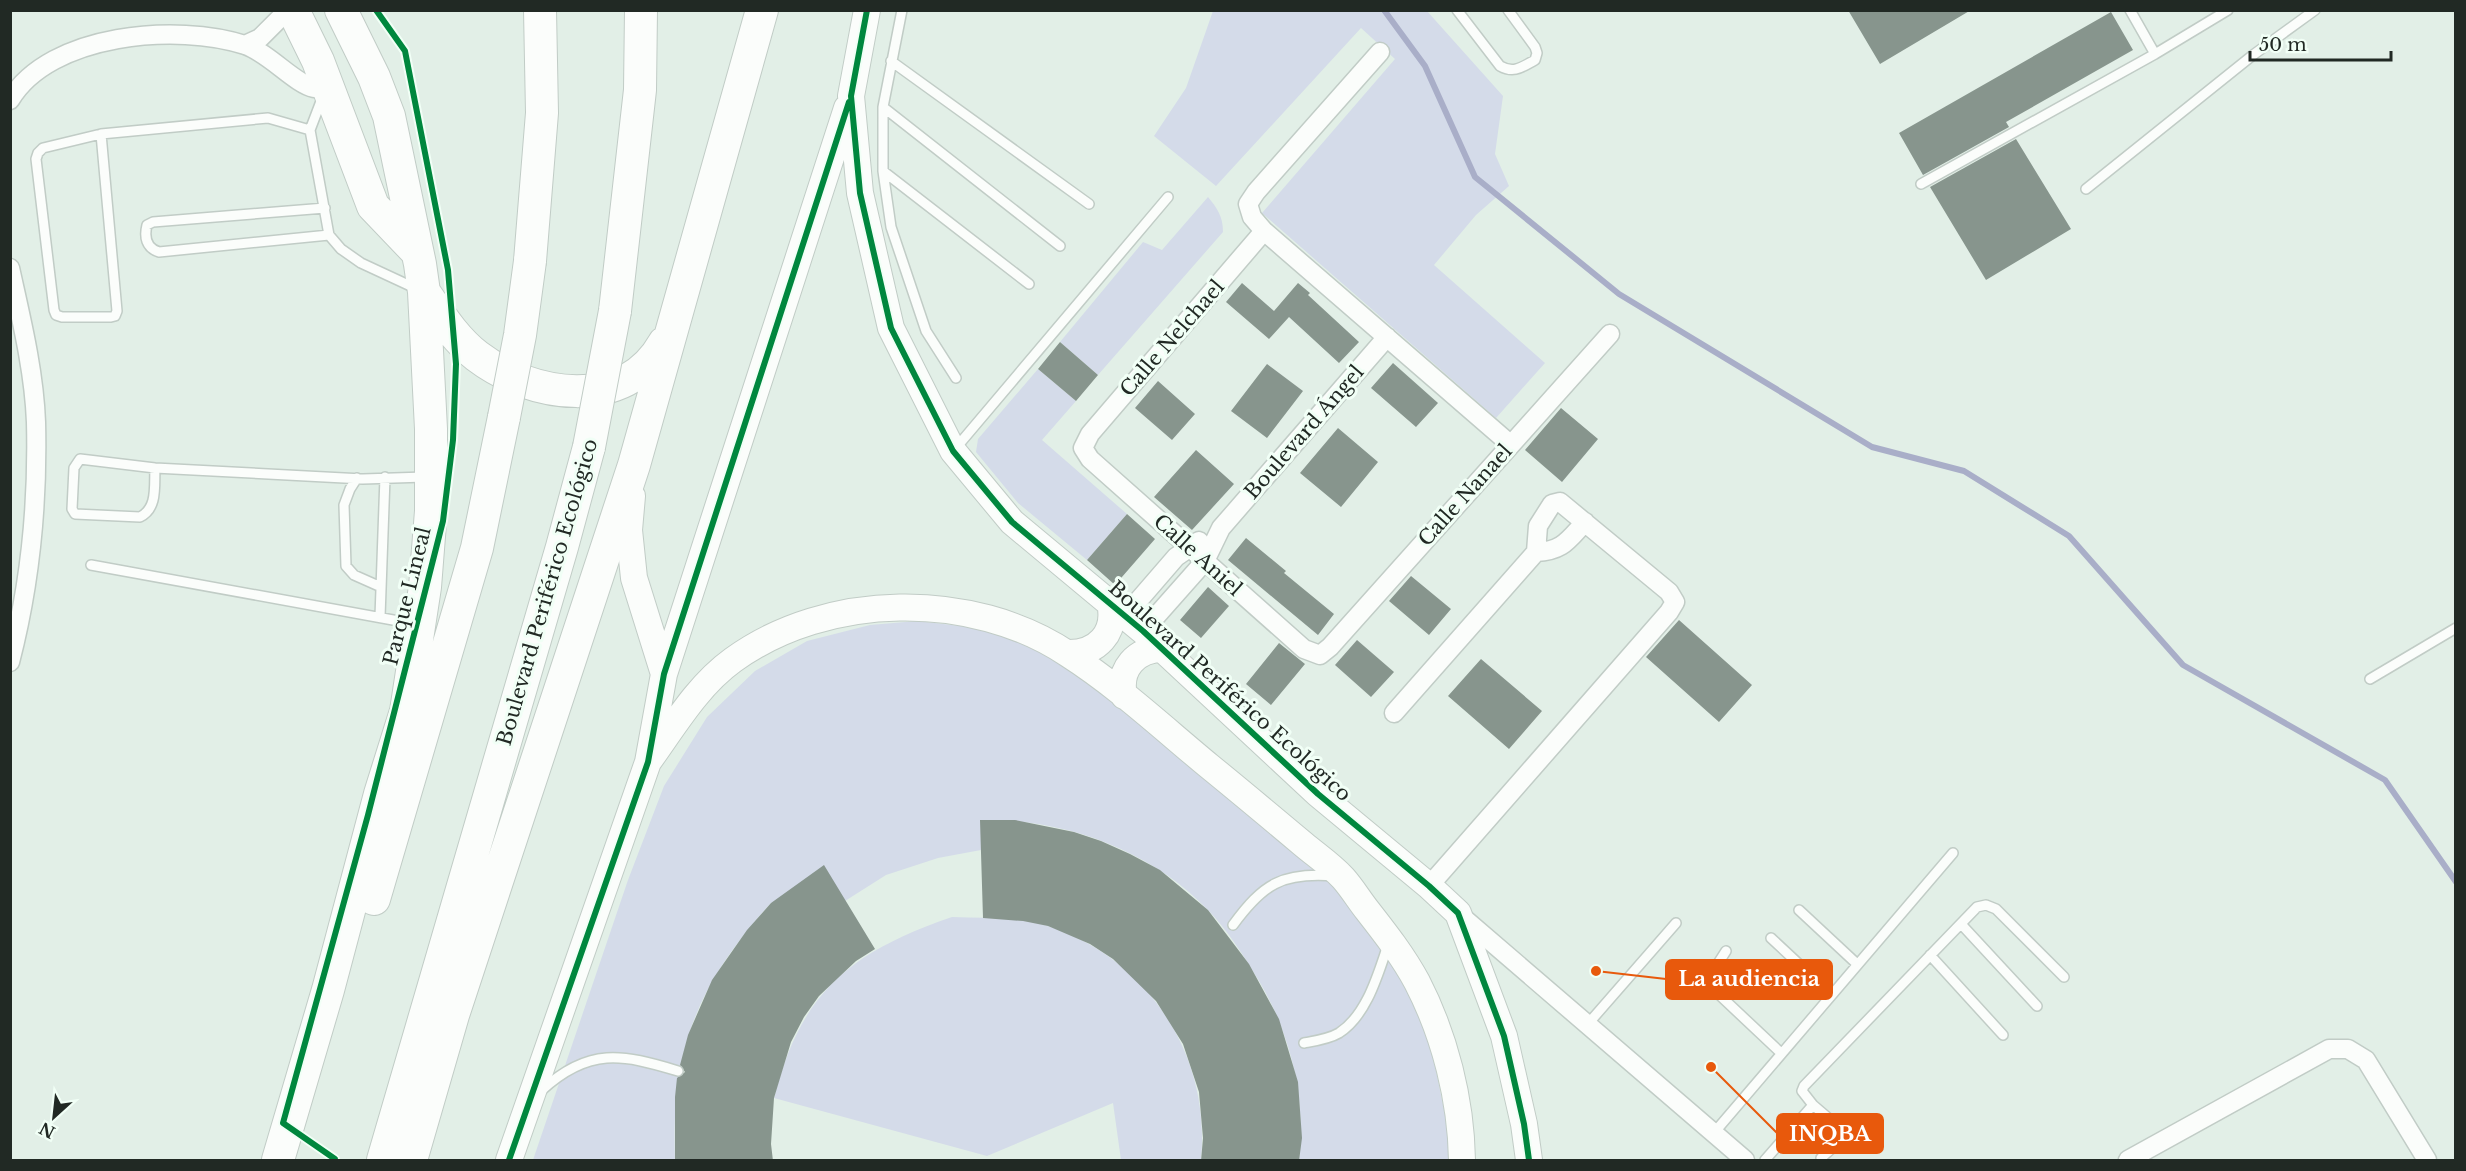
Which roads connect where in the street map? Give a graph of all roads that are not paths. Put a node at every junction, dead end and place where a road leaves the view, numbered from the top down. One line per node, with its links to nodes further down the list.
1 (290, 10): 13 (street); 17 (highway)
2 (341, 10): 32 (highway)
3 (540, 10): 95 (highway, bridge)
4 (641, 10): 96 (highway, Boulevard Periférico Ecológico, bridge)
5 (762, 10): 36 (highway)
6 (867, 10): 18 (street, Boulevard Periférico Ecológico)
7 (902, 10): 16 (lane)
8 (1457, 10): 9 (lane)
9 (1508, 10)
10 (2130, 10): 15 (lane)
11 (2228, 10): 15 (lane)
12 (2315, 10): 25 (lane)
13 (244, 45): 17 (street); 19 (street)
14 (1380, 52): 29 (street)
15 (2155, 54): 24 (lane)
16 (891, 61): 20 (lane); 27 (lane)
17 (328, 86): 21 (lane); 32 (highway)
18 (851, 96): 42 (street, Boulevard Periférico Ecológico); 63 (street)
19 (10, 100)
20 (883, 107): 23 (lane); 31 (lane)
21 (310, 130): 22 (lane); 28 (lane)
22 (101, 134): 22 (lane)
23 (883, 171): 34 (lane); 39 (lane)
24 (1921, 184)
25 (2086, 189)
26 (1167, 197): 42 (lane)
27 (1089, 204)
28 (325, 208): 30 (lane); 30 (lane)
29 (1264, 231): 38 (street); 41 (street, Calle Nelchael)
30 (329, 235): 35 (lane)
31 (1060, 246)
32 (417, 252): 35 (highway)
33 (10, 268): 62 (street)
34 (1029, 284)
35 (424, 292): 36 (highway); 46 (highway)
36 (670, 332): 43 (highway)
37 (1610, 334): 40 (street, Calle Nanael)
38 (1387, 337): 40 (street); 49 (street, Boulevard Ángel)
39 (956, 378)
40 (1510, 444): 61 (street, Calle Nanael)
41 (1083, 448): 50 (street, Calle Aniel)
42 (953, 450): 56 (street, Boulevard Periférico Ecológico)
43 (634, 465): 63 (street); 97 (highway)
44 (155, 468): 44 (lane); 47 (lane)
45 (385, 477): 46 (lane); 47 (lane); 54 (lane)
46 (431, 477): 57 (highway)
47 (357, 478): 54 (lane)
48 (1585, 522): 51 (street); 51 (street); 70 (street)
49 (1221, 528): 50 (street, Boulevard Ángel); 52 (street, Boulevard Ángel)
50 (1190, 547): 52 (street, Calle Aniel); 56 (street, Boulevard Ángel)
51 (1536, 552): 66 (street)
52 (1205, 561): 56 (street, Boulevard Ángel); 61 (street, Calle Aniel)
53 (90, 566): 55 (lane)
54 (381, 587): 55 (lane)
55 (380, 617): 57 (lane)
56 (1126, 617): 59 (street, Boulevard Periférico Ecológico); 60 (street)
57 (420, 625): 94 (highway)
58 (2456, 628): 64 (lane)
59 (1163, 649): 65 (street); 70 (street, Boulevard Periférico Ecológico)
60 (1067, 653): 65 (street); 67 (street)
61 (1320, 655)
62 (10, 662)
63 (664, 674): 67 (street)
64 (2370, 679)
65 (1124, 696): 69 (street)
66 (1394, 713)
67 (648, 762): 89 (street)
68 (1953, 853): 80 (lane)
69 (1342, 877): 74 (lane); 77 (street)
70 (1429, 886): 72 (street, Boulevard Periférico Ecológico)
71 (1799, 910): 80 (lane)
72 (1458, 914): 84 (street); 99 (street, Boulevard Periférico Ecológico)
73 (1676, 923): 84 (lane)
74 (1233, 924)
75 (1961, 924): 79 (lane); 81 (lane); 83 (lane)
76 (1771, 938): 82 (lane)
77 (1390, 940): 86 (lane); 98 (street)
78 (1726, 951): 87 (lane)
79 (1930, 956): 85 (lane); 90 (lane)
80 (1857, 964): 82 (lane)
81 (2064, 977)
82 (1831, 994): 87 (lane)
83 (2037, 1006)
84 (1587, 1025): 91 (street)
85 (2003, 1035)
86 (1304, 1043)
87 (1781, 1053): 91 (lane)
88 (678, 1071): 89 (lane)
89 (530, 1100): 92 (street)
90 (1813, 1105): 93 (lane); 101 (lane)
91 (1712, 1134): 100 (street)
92 (512, 1157)
93 (1821, 1158)
94 (278, 1161)
95 (297, 1161)
96 (383, 1161)
97 (411, 1161)
98 (1462, 1161)
99 (1529, 1161)
100 (1745, 1161)
101 (1765, 1161)
102 (2128, 1161): 103 (street)
103 (2427, 1161)

